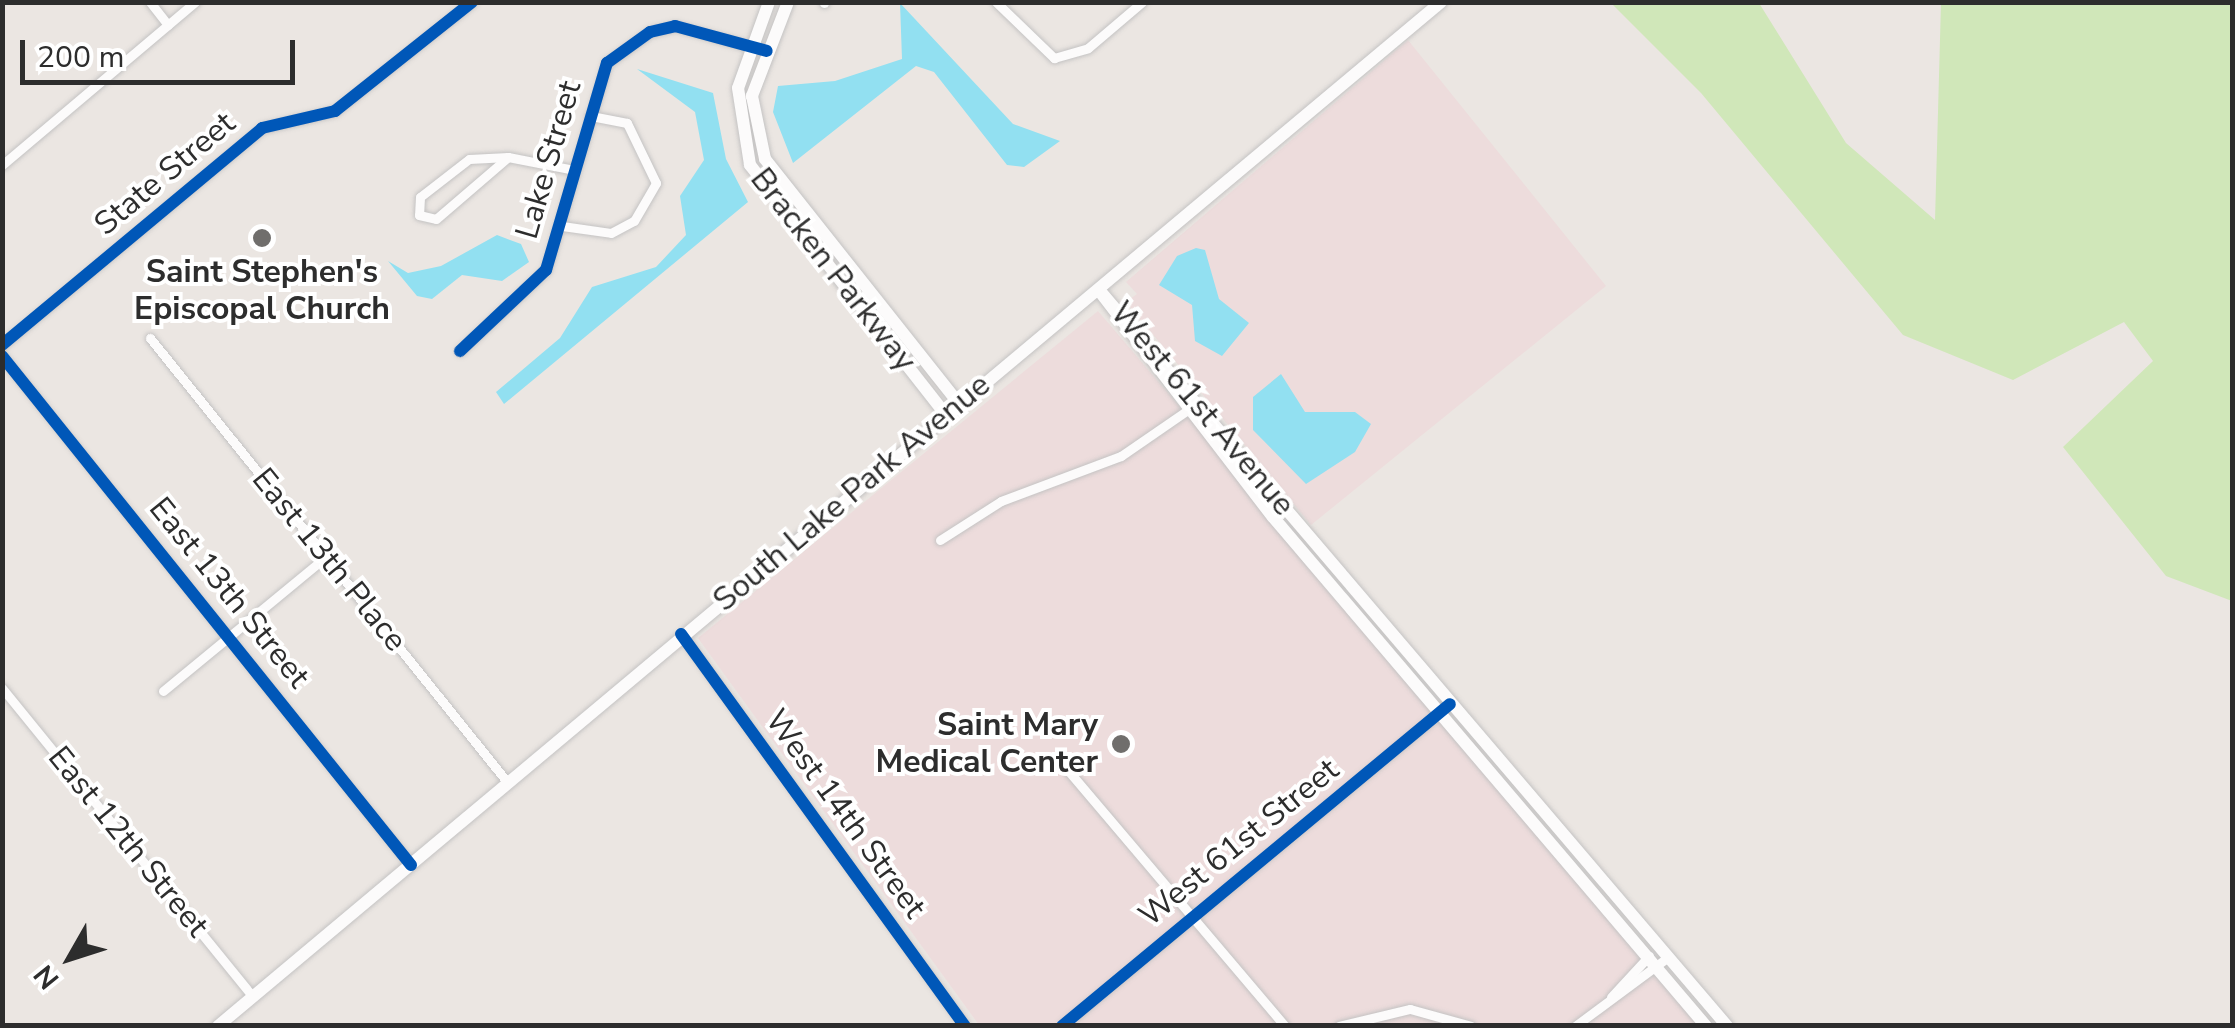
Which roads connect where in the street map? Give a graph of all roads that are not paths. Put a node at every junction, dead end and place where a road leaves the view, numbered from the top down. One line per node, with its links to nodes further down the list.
1 (150, 2): 9 (street)
2 (195, 2): 9 (street)
3 (472, 2): 21 (street, State Street)
4 (769, 2): 10 (main road, Bracken Parkway)
5 (788, 2): 11 (main road, Bracken Parkway)
6 (996, 2): 7 (street)
7 (1142, 2)
8 (1441, 2): 18 (main road, South Lake Park Avenue)
9 (168, 25): 14 (street)
10 (751, 45): 11 (street, Lake Street); 12 (street, Lake Street); 19 (main road, Bracken Parkway)
11 (767, 51): 17 (main road, Bracken Parkway)
12 (590, 116): 15 (street, Lake Street); 16 (street)
13 (508, 157): 13 (street); 15 (street)
14 (2, 164)
15 (574, 170): 16 (street, Lake Street)
16 (562, 226): 22 (street, Lake Street)
17 (867, 290): 19 (street); 25 (main road, Bracken Parkway)
18 (1100, 291): 24 (main road, West 61st Avenue); 25 (main road, South Lake Park Avenue); 26 (main road, West 61st Avenue)
19 (854, 300): 27 (main road, Bracken Parkway)
20 (150, 338): 29 (street, East 13th Place)
21 (2, 344)
22 (460, 352)
23 (2, 356): 31 (street, East 13th Street)
24 (1200, 401): 26 (street); 34 (main road, West 61st Avenue)
25 (959, 404): 27 (main road, South Lake Park Avenue)
26 (1187, 411): 28 (street); 35 (main road, West 61st Avenue)
27 (946, 415): 30 (main road, South Lake Park Avenue)
28 (940, 540)
29 (326, 556): 31 (street); 37 (street, East 13th Place)
30 (681, 634): 37 (main road, South Lake Park Avenue); 44 (street, West 14th Street)
31 (228, 636): 33 (street); 38 (street, East 13th Street)
32 (2, 688): 42 (street, East 12th Street)
33 (163, 691)
34 (1450, 704): 35 (street, West 61st Street); 40 (main road, West 61st Avenue)
35 (1438, 715): 39 (street, West 61st Street); 41 (main road, West 61st Avenue)
36 (1066, 768): 39 (street)
37 (508, 783): 38 (main road, South Lake Park Avenue)
38 (411, 866): 42 (main road, South Lake Park Avenue)
39 (1191, 916): 45 (street, West 61st Street); 46 (street)
40 (1662, 953): 41 (street); 51 (main road, West 61st Avenue)
41 (1650, 963): 49 (street); 50 (main road, West 61st Avenue)
42 (252, 997): 43 (main road, South Lake Park Avenue)
43 (218, 1026)
44 (965, 1026)
45 (1062, 1026)
46 (1285, 1026)
47 (1339, 1026): 48 (street)
48 (1471, 1026)
49 (1575, 1026)
50 (1706, 1026)
51 (1727, 1026)

